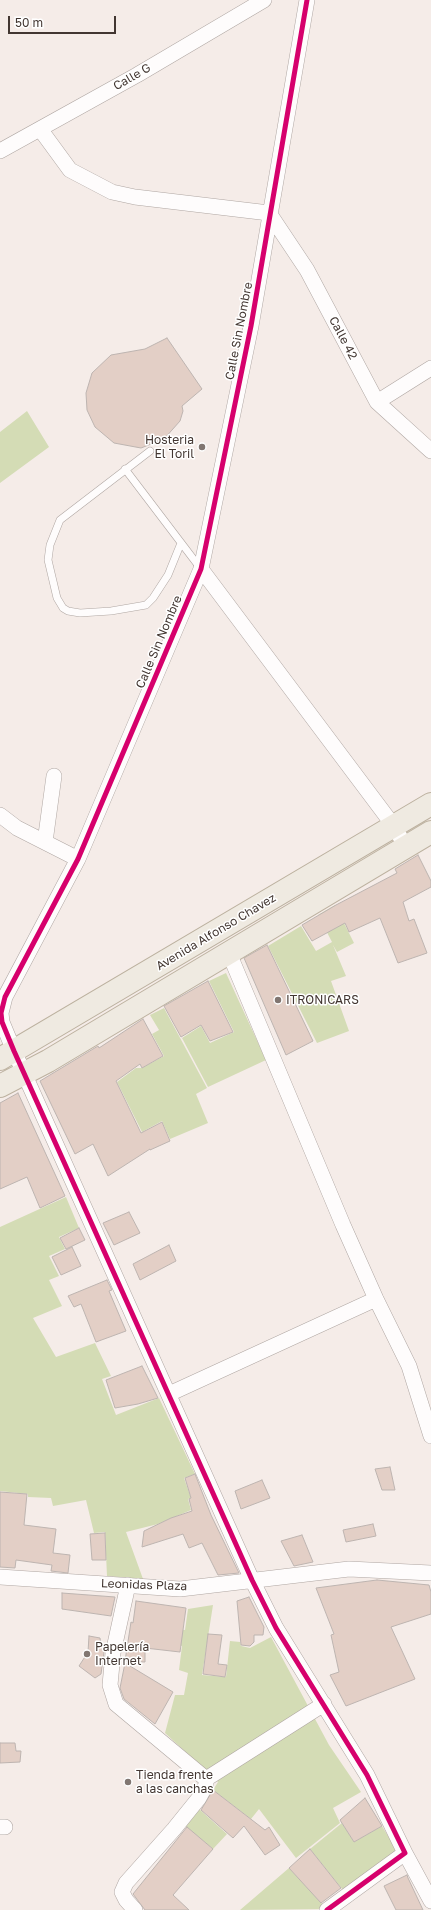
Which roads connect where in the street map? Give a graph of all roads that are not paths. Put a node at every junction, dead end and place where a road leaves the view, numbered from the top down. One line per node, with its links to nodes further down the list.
1 (264, 0): 3 (street, Calle G)
2 (307, 0): 5 (street, Calle Sin Nombre)
3 (40, 129): 4 (street, Calle G); 5 (street)
4 (0, 151)
5 (269, 213): 7 (street, Calle 42); 12 (street, Calle Sin Nombre)
6 (431, 368): 7 (street)
7 (376, 402): 9 (street, Calle 42)
8 (150, 451): 10 (lane)
9 (431, 451)
10 (125, 468): 11 (lane); 11 (lane)
11 (181, 543): 12 (lane)
12 (201, 569): 16 (street); 20 (street, Calle Sin Nombre)
13 (54, 776): 18 (street)
14 (431, 804): 16 (main road, Avenida Alfonso Chavez)
15 (0, 815): 18 (street)
16 (393, 826): 19 (street); 23 (main road, Avenida Alfonso Chavez)
17 (431, 832): 19 (main road, Avenida Alfonso Chavez)
18 (45, 842): 20 (street)
19 (406, 847): 21 (main road, Avenida Alfonso Chavez)
20 (78, 859): 22 (street, Calle Sin Nombre)
21 (229, 953): 24 (main road, Avenida Alfonso Chavez); 26 (street)
22 (0, 1014): 23 (street, Calle Sin Nombre)
23 (7, 1055): 24 (street, Calle Sin Nombre)
24 (25, 1074): 25 (main road, Avenida Alfonso Chavez); 27 (street, Calle Sin Nombre)
25 (0, 1086)
26 (376, 1299): 27 (street); 28 (street)
27 (169, 1394): 31 (street, Calle Sin Nombre)
28 (431, 1436)
29 (431, 1573): 31 (street, Leonidas Plaza)
30 (0, 1577): 32 (street, Leonidas Plaza)
31 (252, 1580): 32 (street, Leonidas Plaza); 33 (street, Calle Sin Nombre)
32 (128, 1585): 34 (street)
33 (324, 1704): 34 (street); 35 (street, Calle Sin Nombre)
34 (206, 1779): 37 (street)
35 (405, 1853): 36 (street, Calle Sin Nombre); 38 (street)
36 (431, 1901)
37 (135, 1910)
38 (327, 1910)

